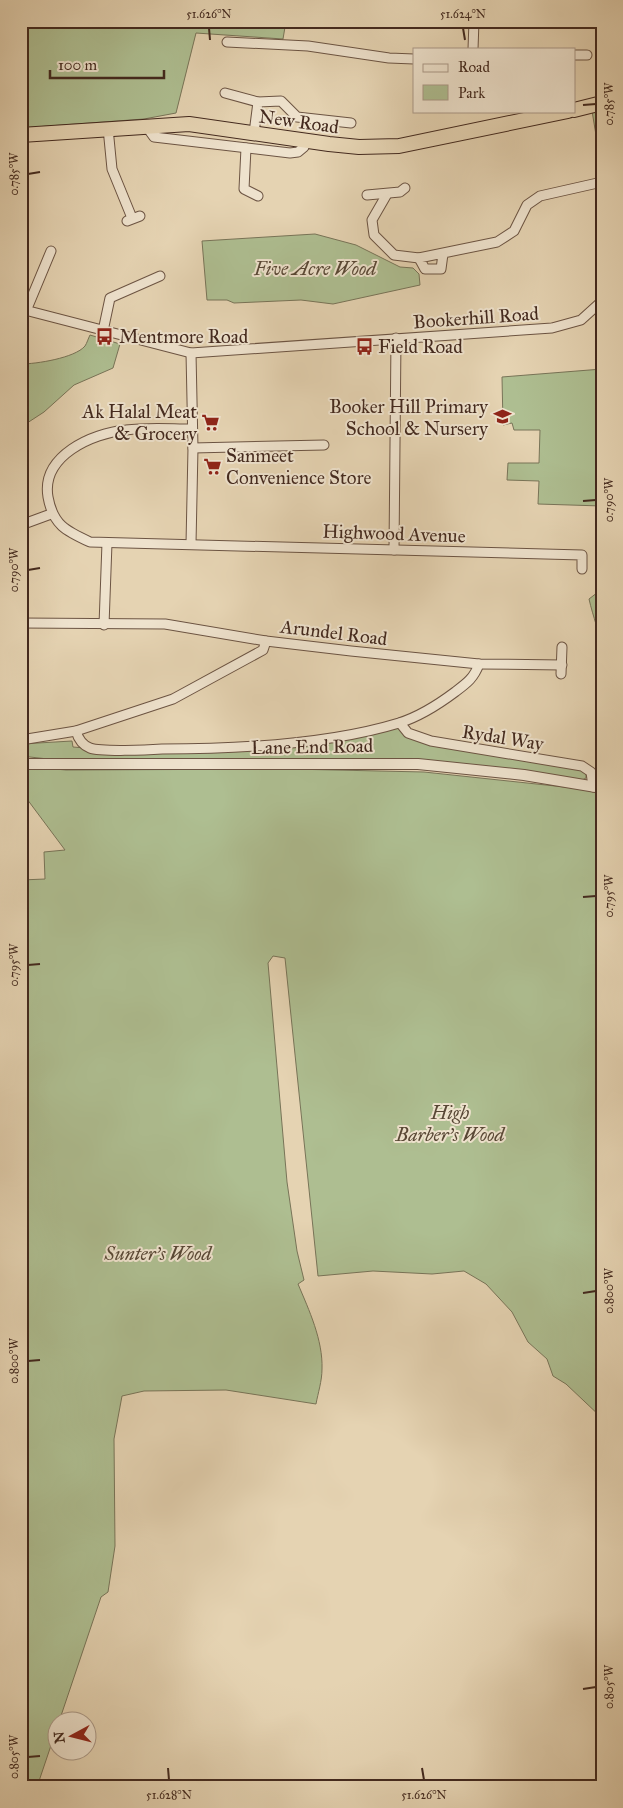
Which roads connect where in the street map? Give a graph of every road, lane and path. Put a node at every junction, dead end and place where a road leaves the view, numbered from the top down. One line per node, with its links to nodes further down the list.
1 (474, 21): 5 (street)
2 (600, 21): 3 (street)
3 (602, 25)
4 (227, 42): 8 (street)
5 (473, 48)
6 (587, 55): 7 (street)
7 (576, 56)
8 (413, 59)
9 (225, 93): 10 (street)
10 (258, 102): 14 (street); 17 (street)
11 (602, 103): 12 (highway)
12 (576, 110)
13 (563, 112): 19 (highway, New Road)
14 (350, 123)
15 (146, 126): 16 (highway, New Road); 17 (highway, New Road); 20 (street)
16 (108, 128): 18 (highway, New Road); 26 (street)
17 (254, 133): 19 (highway, New Road)
18 (21, 135)
19 (305, 141): 20 (street)
20 (246, 148): 25 (street)
21 (602, 182): 28 (street)
22 (405, 188): 23 (street)
23 (387, 194): 24 (street); 29 (street)
24 (367, 195)
25 (258, 196)
26 (133, 218)
27 (51, 251): 32 (street)
28 (443, 254): 29 (street); 29 (street)
29 (419, 258)
30 (160, 276): 33 (street)
31 (602, 301): 34 (street, Bookerhill Road)
32 (24, 310): 33 (street, Bookerhill Road)
33 (103, 331): 35 (street, Bookerhill Road)
34 (396, 338): 35 (street, Bookerhill Road); 43 (street)
35 (191, 353): 36 (street)
36 (192, 429): 38 (street); 39 (street)
37 (324, 445): 38 (street)
38 (193, 448): 42 (street)
39 (51, 514): 40 (street); 41 (street, Highwood Avenue)
40 (21, 525)
41 (107, 543): 42 (street, Highwood Avenue); 46 (street)
42 (191, 544): 43 (street, Highwood Avenue)
43 (394, 550): 44 (street, Highwood Avenue)
44 (582, 569)
45 (21, 623): 46 (street, Arundel Road)
46 (104, 625): 47 (street, Arundel Road)
47 (266, 641): 49 (street, Arundel Road); 51 (street)
48 (562, 647): 49 (street, Arundel Road)
49 (479, 664): 50 (street)
50 (400, 723): 51 (street); 54 (street, Rydal Way)
51 (76, 731): 52 (street)
52 (21, 740)
53 (21, 764): 54 (street, Lane End Road)
54 (597, 787)

